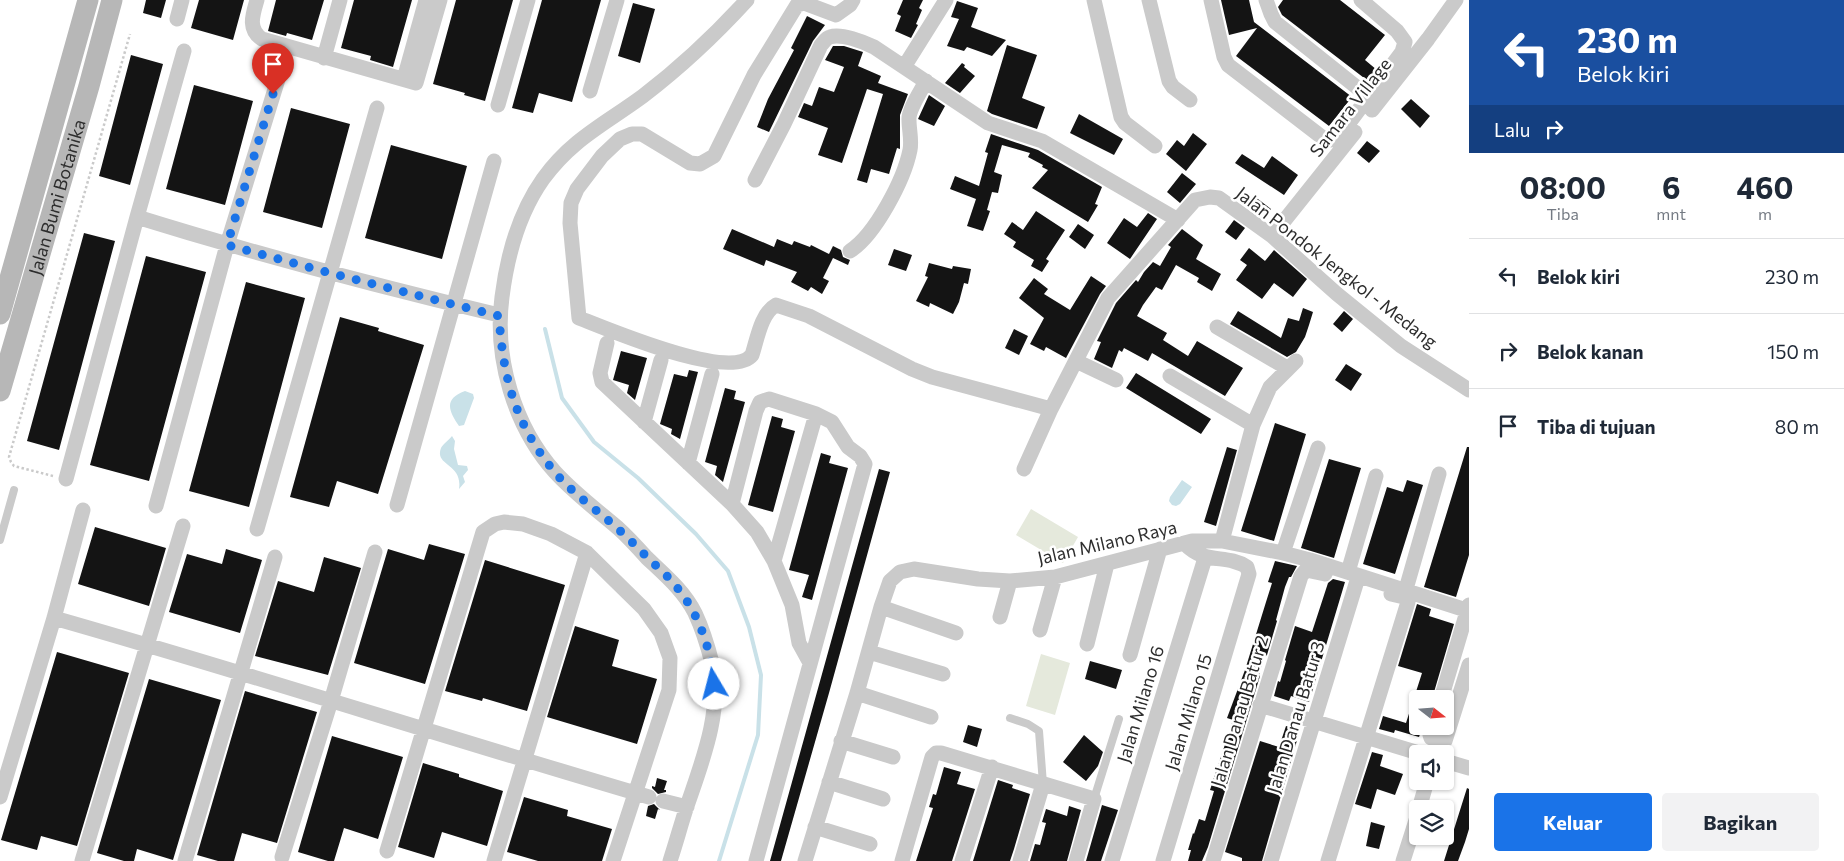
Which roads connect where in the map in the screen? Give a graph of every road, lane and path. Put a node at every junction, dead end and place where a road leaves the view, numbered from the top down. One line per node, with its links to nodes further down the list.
1 (88, 0): 27 (main road, Jalan Bumi Botanika)
2 (112, 0): 30 (main road, Jalan Bumi Botanika)
3 (182, 0): 20 (street)
4 (256, 0): 24 (street)
5 (340, 0): 24 (street)
6 (426, 0): 28 (street)
7 (440, 0): 28 (street)
8 (528, 0): 34 (street)
9 (617, 0): 31 (street)
10 (746, 0): 47 (street)
11 (853, 0): 19 (street)
12 (946, 0): 25 (street)
13 (1094, 0): 36 (street)
14 (1149, 0): 33 (street)
15 (1211, 0): 32 (street)
16 (1266, 0): 32 (street)
17 (1361, 0): 32 (street)
18 (1456, 0): 41 (street, Samara Village)
19 (836, 15): 22 (street); 57 (street)
20 (177, 19)
21 (130, 34): 66 (path)
22 (837, 36): 25 (street); 38 (street)
23 (184, 51): 39 (street)
24 (324, 58): 28 (street)
25 (904, 67): 29 (street)
26 (279, 76): 42 (street)
27 (66, 81): 30 (main road); 46 (main road, Jalan Bumi Botanika)
28 (410, 81)
29 (926, 81): 40 (street); 43 (street)
30 (89, 86): 56 (main road, Jalan Bumi Botanika)
31 (590, 91)
32 (1370, 97)
33 (1190, 100)
34 (498, 105)
35 (377, 108): 44 (street)
36 (1156, 146)
37 (494, 161): 45 (street)
38 (755, 180)
39 (136, 217): 42 (street); 66 (street)
40 (1178, 220): 41 (street, Jalan Pondok Jengkol - Medang); 51 (street, Jalan Pondok Jengkol - Medang)
41 (1272, 236): 55 (street, Jalan Pondok Jengkol - Medang)
42 (227, 245): 44 (street); 70 (street)
43 (850, 251)
44 (330, 273): 45 (street); 73 (street)
45 (452, 304): 47 (street); 68 (street)
46 (0, 314)
47 (499, 316): 129 (street)
48 (1217, 327): 60 (street)
49 (608, 343): 59 (street)
50 (661, 360): 59 (street)
51 (1076, 361): 54 (street); 57 (street, Jalan Pondok Jengkol - Medang)
52 (712, 374): 62 (street)
53 (1170, 376): 60 (street)
54 (1116, 380)
55 (1469, 390)
56 (0, 392)
57 (1051, 409): 63 (street, Jalan Pondok Jengkol - Medang)
58 (816, 414): 69 (street); 83 (street); 99 (street)
59 (644, 422): 62 (street)
60 (1253, 425): 75 (street)
61 (1318, 448): 80 (street)
62 (688, 463): 69 (street)
63 (1024, 469)
64 (1439, 474): 88 (street)
65 (1376, 476): 86 (street, Jalan Danau Batur 3)
66 (66, 479)
67 (14, 490): 74 (lane)
68 (397, 504)
69 (732, 504): 83 (street)
70 (156, 506)
71 (83, 510): 92 (street)
72 (183, 526): 96 (street)
73 (257, 528)
74 (0, 540)
75 (1222, 541): 76 (street, Jalan Milano Raya); 80 (street, Jalan Milano Raya)
76 (1184, 543): 77 (street, Jalan Milano Raya); 82 (street)
77 (1160, 549): 84 (street, Jalan Milano Raya); 98 (street)
78 (375, 552): 105 (street)
79 (587, 553): 112 (street); 119 (street); 125 (street)
80 (1283, 553): 86 (street, Jalan Milano Raya)
81 (275, 557): 101 (street)
82 (1205, 558): 146 (street, Jalan Milano 16); 147 (street, Jalan Milano 15)
83 (774, 561): 99 (street)
84 (1107, 564): 85 (street, Jalan Milano Raya); 95 (street)
85 (1056, 577): 87 (street, Jalan Milano Raya); 93 (street)
86 (1352, 578): 88 (street); 106 (street, Jalan Danau Batur 2); 111 (street, Jalan Danau Batur 3)
87 (1010, 581): 89 (street, Jalan Milano Raya); 91 (street)
88 (1407, 596): 90 (street); 115 (street)
89 (881, 607): 94 (street); 97 (street, Jalan Milano Raya)
90 (1469, 609): 103 (street)
91 (1000, 617)
92 (54, 618): 96 (street); 126 (street)
93 (1040, 630)
94 (956, 633)
95 (1087, 644)
96 (147, 645): 101 (street); 135 (street)
97 (869, 652): 102 (street); 104 (street, Jalan Milano Raya)
98 (1130, 655)
99 (810, 663): 140 (street)
100 (1469, 665): 107 (street)
101 (241, 672): 105 (street); 136 (street)
102 (943, 674)
103 (1444, 690)
104 (857, 693): 108 (street); 116 (street, Jalan Milano Raya)
105 (331, 701): 112 (street); 134 (street)
106 (1260, 705): 111 (street); 148 (street, Jalan Danau Batur 2)
107 (1454, 712)
108 (930, 718)
109 (1010, 718): 124 (lane)
110 (1119, 719): 128 (lane)
111 (1313, 722): 115 (street); 149 (street, Jalan Danau Batur 3)
112 (424, 730): 119 (street); 133 (street)
113 (1430, 735): 114 (street)
114 (1447, 735)
115 (1365, 737): 117 (street); 150 (street)
116 (841, 741): 118 (street); 123 (street, Jalan Milano Raya)
117 (1409, 750)
118 (893, 757)
119 (525, 759): 125 (street); 137 (street)
120 (1454, 764): 122 (street)
121 (992, 767): 124 (street); 142 (street); 143 (street)
122 (1469, 768)
123 (829, 782): 127 (street); 130 (street, Jalan Milano Raya)
124 (1043, 784): 128 (street); 144 (street)
125 (634, 792): 129 (street); 138 (street)
126 (0, 796)
127 (883, 799)
128 (1094, 800): 145 (street)
129 (687, 807): 139 (street)
130 (815, 827): 131 (street); 141 (street, Jalan Milano Raya)
131 (870, 844)
132 (1409, 844): 151 (street)
133 (387, 850)
134 (282, 857)
135 (82, 861)
136 (185, 861)
137 (494, 861)
138 (613, 861)
139 (670, 861)
140 (756, 861)
141 (805, 861)
142 (902, 861)
143 (962, 861)
144 (1020, 861)
145 (1076, 861)
146 (1112, 861)
147 (1163, 861)
148 (1213, 861)
149 (1271, 861)
150 (1328, 861)
151 (1404, 861)

